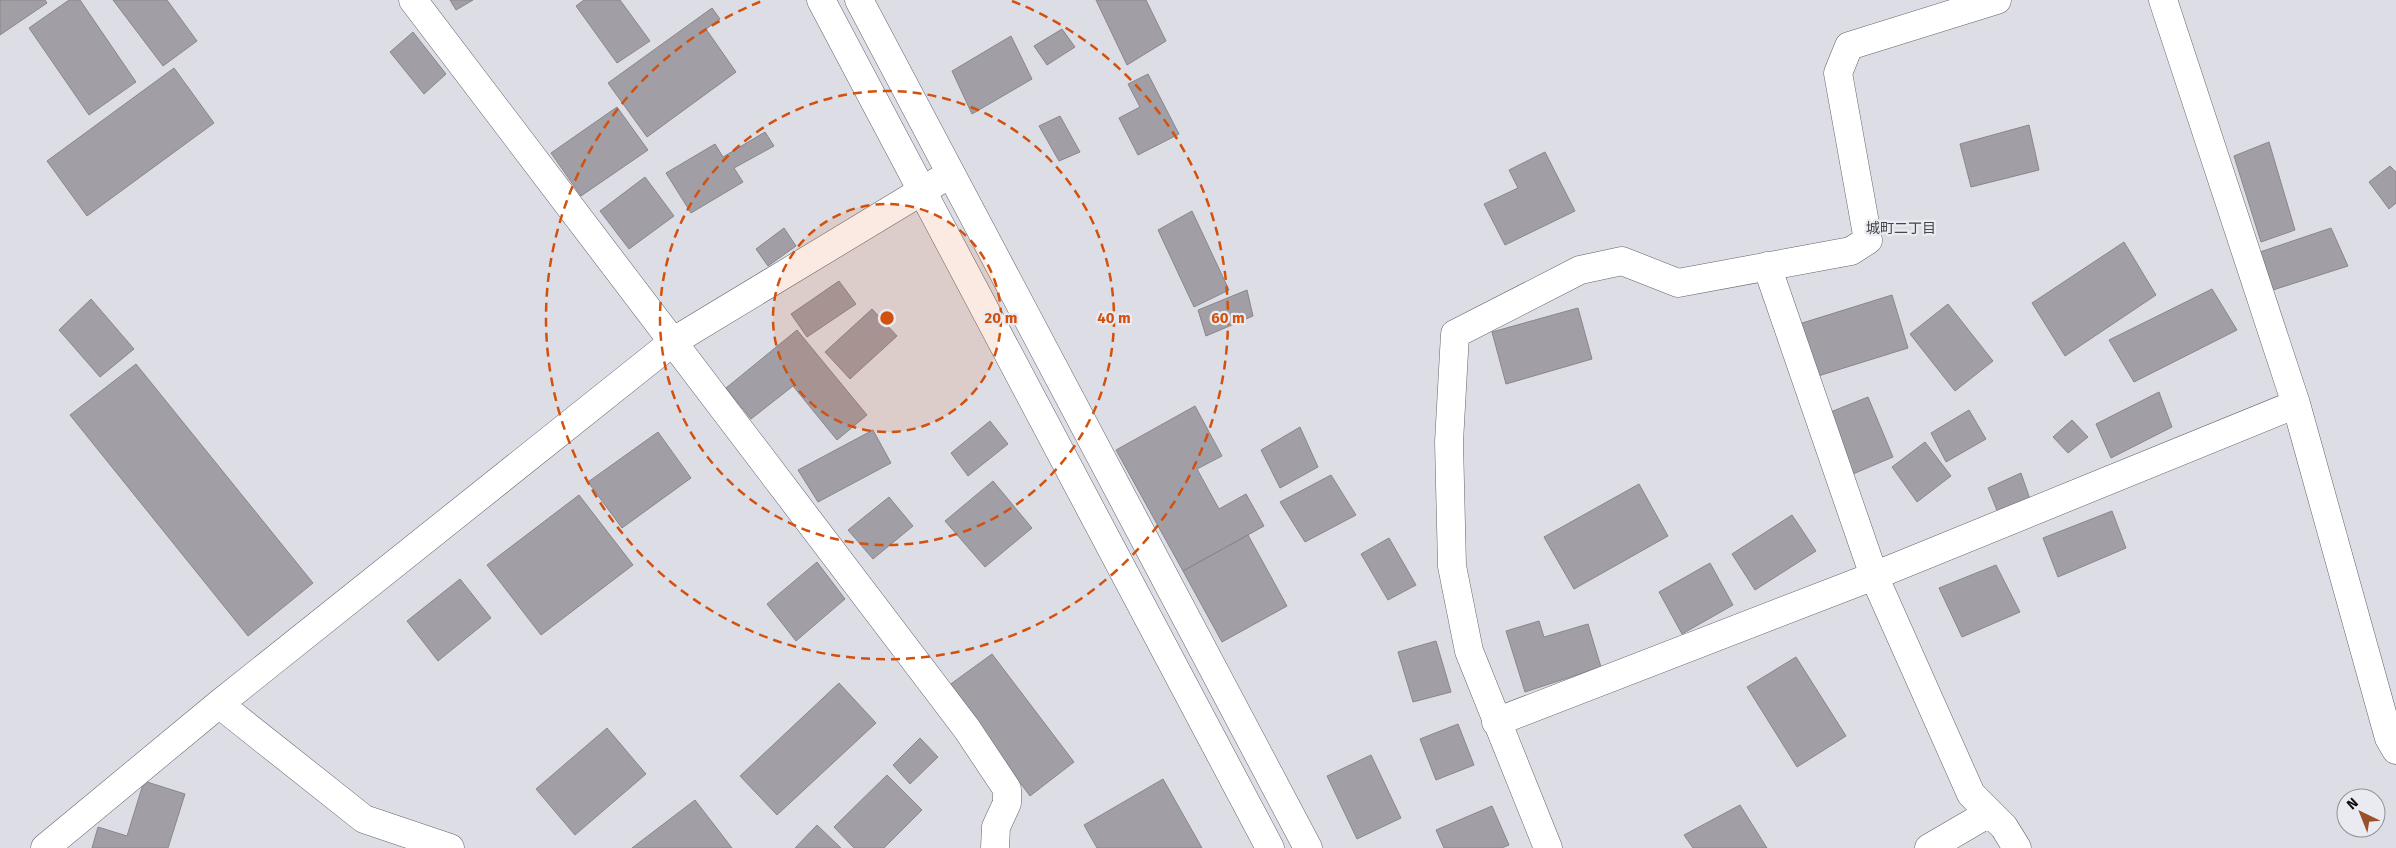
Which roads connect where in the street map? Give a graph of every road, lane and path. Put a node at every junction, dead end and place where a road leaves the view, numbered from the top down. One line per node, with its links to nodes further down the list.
1 (413, 0): 9 (street)
2 (821, 0): 7 (street)
3 (859, 0): 6 (street)
4 (1997, 0): 8 (street)
5 (2163, 0): 10 (street)
6 (950, 174): 7 (street); 20 (street)
7 (921, 190): 9 (street); 19 (street)
8 (1767, 266): 11 (street); 13 (street)
9 (674, 341): 12 (street); 18 (street)
10 (2296, 404): 11 (street); 14 (street)
11 (1874, 576): 13 (street); 15 (street)
12 (220, 704): 16 (street); 17 (street)
13 (1496, 722): 21 (street)
14 (2394, 741)
15 (1990, 813): 22 (street); 23 (street)
16 (45, 848)
17 (450, 848)
18 (995, 848)
19 (1270, 848)
20 (1308, 848)
21 (1548, 848)
22 (1929, 848)
23 (2017, 848)

